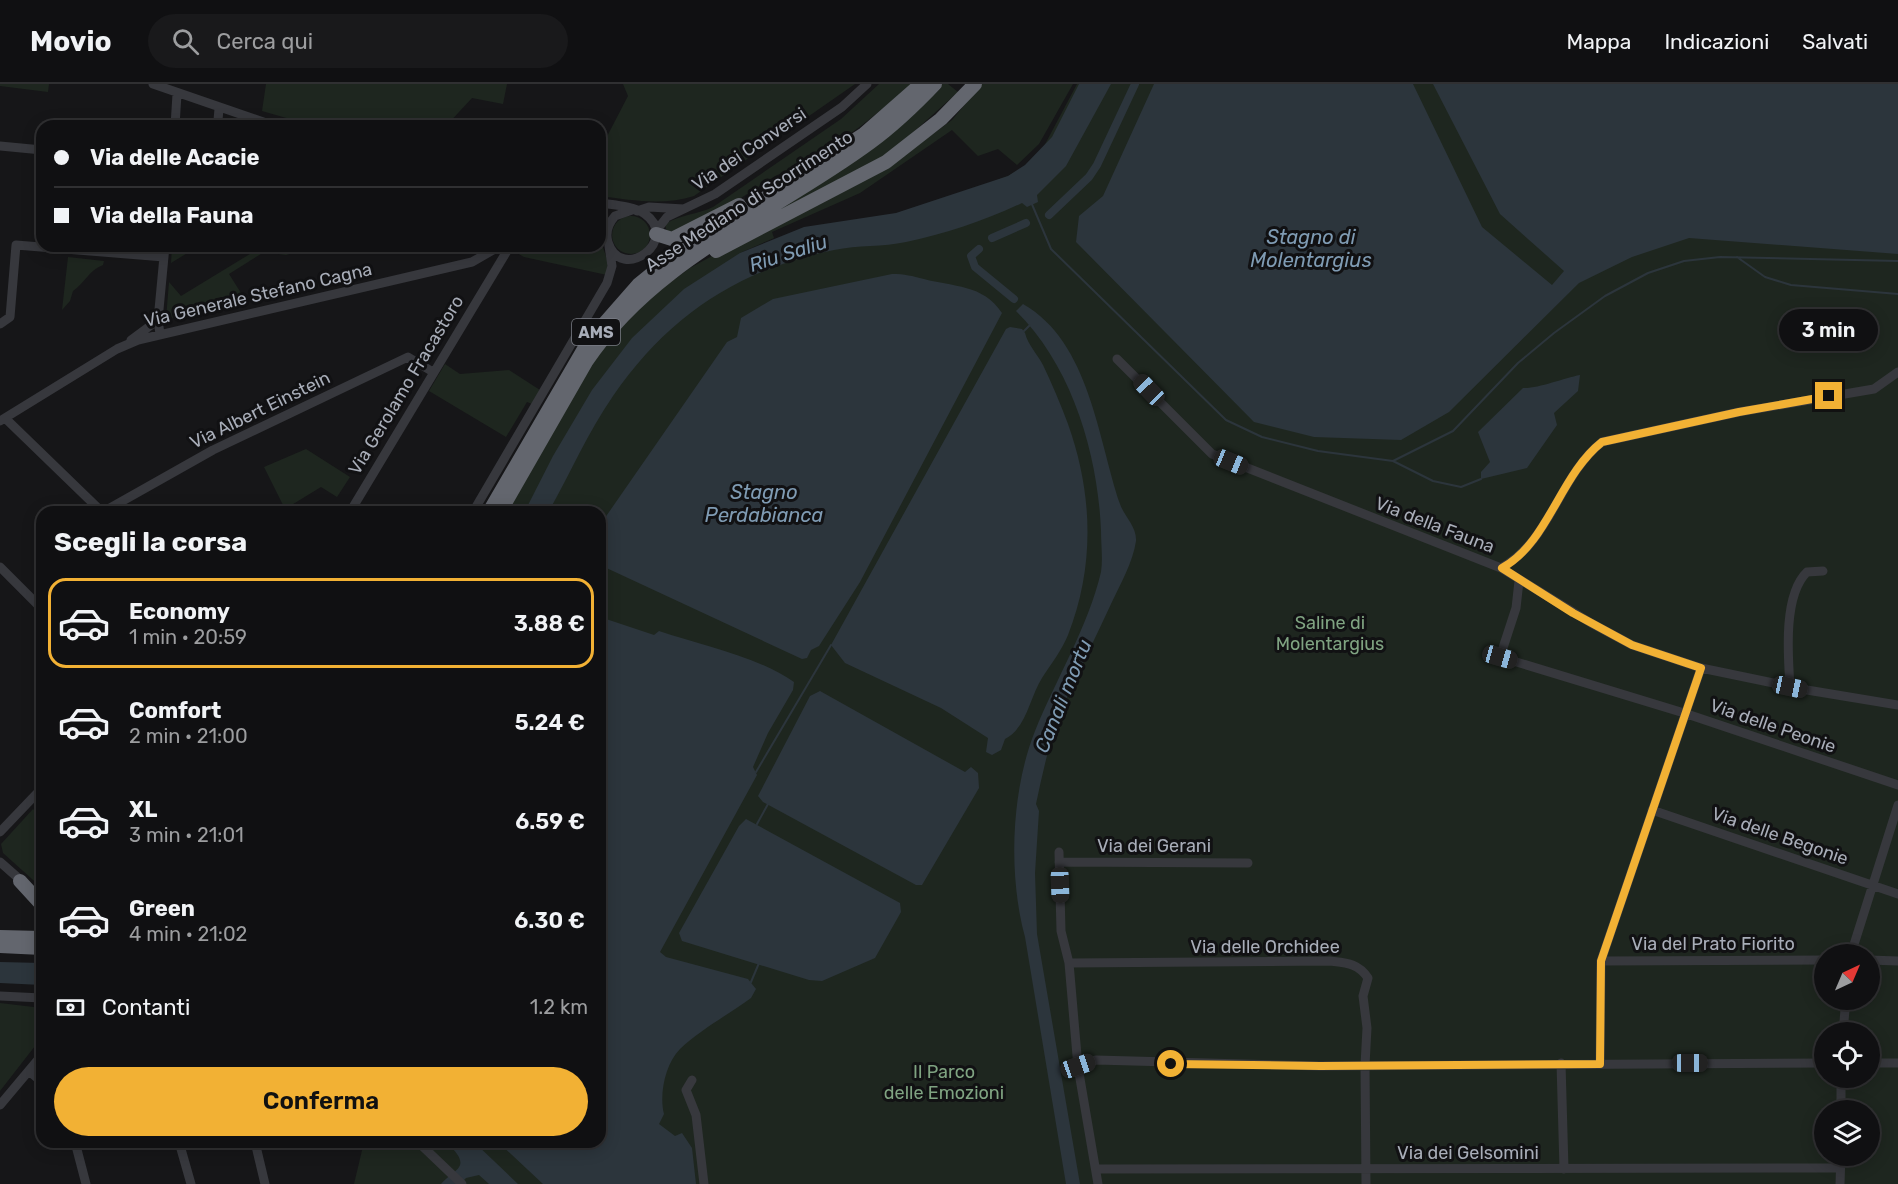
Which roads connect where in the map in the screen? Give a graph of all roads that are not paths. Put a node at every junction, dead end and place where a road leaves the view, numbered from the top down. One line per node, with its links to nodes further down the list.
1 (153, 84): 7 (street)
2 (867, 84): 18 (street, Via dei Conversi)
3 (921, 84): 14 (highway, Asse Mediano di Scorrimento / AMS)
4 (935, 84): 30 (highway, Asse Mediano di Scorrimento / AMS)
5 (956, 84): 6 (highway)
6 (973, 85): 30 (highway)
7 (177, 94): 8 (street); 9 (street)
8 (219, 109): 10 (street); 11 (street)
9 (175, 120)
10 (218, 120)
11 (255, 120)
12 (0, 146): 13 (street)
13 (36, 149)
14 (758, 202): 20 (highway); 45 (highway, Asse Mediano di Scorrimento / AMS)
15 (606, 204): 16 (street)
16 (619, 206): 17 (street); 19 (street)
17 (649, 207): 18 (street, Via dei Conversi); 19 (street, Via dei Conversi)
18 (684, 209): 20 (street)
19 (635, 210): 20 (street); 21 (street)
20 (656, 233): 22 (street)
21 (606, 234)
22 (606, 239)
23 (606, 242): 44 (street)
24 (36, 247): 34 (street)
25 (102, 252): 31 (street)
26 (164, 252): 31 (street)
27 (492, 252): 29 (street, Via Generale Stefano Cagna)
28 (506, 252): 32 (street, Via Gerolamo Fracastoro)
29 (488, 255): 32 (street); 35 (street, Via Generale Stefano Cagna)
30 (695, 256): 46 (highway, Asse Mediano di Scorrimento / AMS)
31 (164, 257): 33 (street)
32 (490, 276): 38 (street, Via Gerolamo Fracastoro)
33 (158, 320): 35 (street); 36 (street, Via Generale Stefano Cagna)
34 (0, 324)
35 (160, 334): 36 (street, Via Generale Stefano Cagna)
36 (125, 345): 40 (street, Via Generale Stefano Cagna)
37 (1118, 359): 48 (street, Via della Fauna)
38 (433, 372): 42 (street, Via Albert Einstein); 43 (street, Via Gerolamo Fracastoro)
39 (1898, 372): 48 (street, Via della Fauna)
40 (2, 420): 41 (street)
41 (95, 506)
42 (113, 506)
43 (354, 506)
44 (477, 506)
45 (492, 506)
46 (504, 506)
47 (0, 567): 51 (street)
48 (1502, 568): 50 (street)
49 (1823, 571): 53 (street)
50 (1520, 581): 52 (street); 55 (street, Via delle Peonie)
51 (36, 603)
52 (1701, 668): 53 (street); 55 (street)
53 (1790, 687): 54 (street)
54 (1898, 705)
55 (1684, 713): 56 (street, Via delle Peonie); 59 (street)
56 (1898, 785)
57 (36, 794): 60 (street)
58 (1898, 805): 64 (street)
59 (1652, 810): 64 (street, Via delle Begonie); 75 (street)
60 (0, 832)
61 (0, 862): 63 (street)
62 (1248, 863): 77 (street, Via dei Gerani)
63 (20, 881): 65 (street); 67 (highway)
64 (1872, 885): 66 (street, Via delle Begonie); 71 (street)
65 (36, 892)
66 (1898, 894)
67 (36, 898)
68 (36, 928): 70 (highway)
69 (36, 938): 70 (highway)
70 (2, 940): 72 (highway)
71 (1854, 944)
72 (36, 947)
73 (1814, 960): 75 (street, Via del Prato Fiorito)
74 (1880, 960): 76 (street)
75 (1601, 961): 85 (street)
76 (1898, 961)
77 (1069, 963): 86 (street, Via delle Orchidee); 87 (street)
78 (0, 996): 79 (street)
79 (36, 998)
80 (36, 1062): 88 (street)
81 (1561, 1063): 85 (street); 86 (street); 98 (street)
82 (1814, 1063): 85 (street)
83 (1880, 1063): 84 (street)
84 (1898, 1063)
85 (1600, 1064)
86 (1365, 1065): 87 (street); 99 (street)
87 (1078, 1066): 97 (street)
88 (29, 1071): 89 (street); 91 (street)
89 (36, 1077)
90 (692, 1080): 104 (street)
91 (0, 1105)
92 (77, 1148): 100 (street)
93 (181, 1148): 101 (street)
94 (256, 1148): 102 (street)
95 (424, 1148): 103 (street)
96 (1840, 1168): 98 (street, Via dei Gelsomini); 107 (street)
97 (1096, 1169): 99 (street, Via dei Gelsomini); 105 (street)
98 (1564, 1169): 99 (street, Via dei Gelsomini)
99 (1366, 1171): 106 (street)
100 (87, 1184)
101 (192, 1184)
102 (265, 1184)
103 (462, 1184)
104 (704, 1184)
105 (1098, 1184)
106 (1366, 1184)
107 (1840, 1184)

